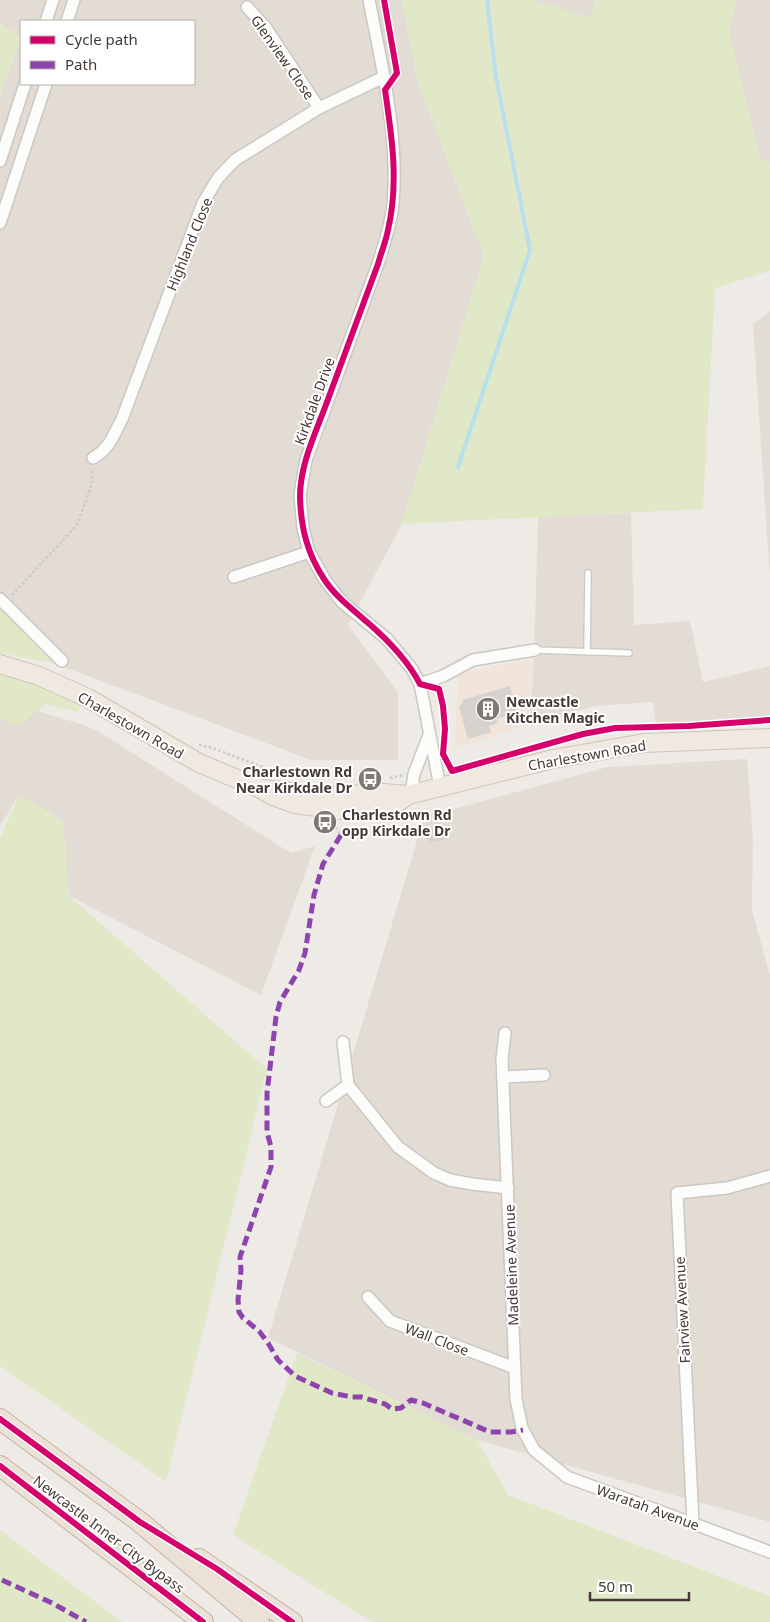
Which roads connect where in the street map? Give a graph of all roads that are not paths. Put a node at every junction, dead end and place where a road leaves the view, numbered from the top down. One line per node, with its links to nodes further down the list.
1 (53, 0): 5 (street)
2 (74, 0): 6 (street)
3 (370, 0): 7 (street, Kirkdale Drive)
4 (247, 7): 10 (street, Glenview Close)
5 (46, 20)
6 (67, 20)
7 (384, 77): 10 (street, Highland Close); 14 (street, Kirkdale Drive)
8 (25, 85): 11 (street)
9 (46, 85): 12 (street)
10 (319, 108): 13 (street, Highland Close)
11 (0, 160)
12 (0, 223)
13 (93, 458)
14 (309, 552): 16 (street); 23 (street, Kirkdale Drive)
15 (588, 573): 19 (lane)
16 (234, 577)
17 (2, 601): 21 (street)
18 (535, 650): 19 (lane); 23 (street)
19 (587, 652): 20 (lane)
20 (629, 653)
21 (62, 661)
22 (0, 664): 27 (main road, Charlestown Road)
23 (420, 684): 24 (street, Kirkdale Drive)
24 (430, 733): 26 (street, Kirkdale Drive); 27 (street)
25 (770, 738): 26 (main road, Charlestown Road)
26 (440, 787): 27 (main road, Charlestown Road)
27 (410, 795)
28 (504, 1032): 31 (street, Madeleine Avenue)
29 (343, 1042): 32 (street)
30 (544, 1075): 31 (street)
31 (503, 1077): 35 (street, Madeleine Avenue)
32 (348, 1085): 33 (street); 35 (street)
33 (326, 1101)
34 (770, 1176): 42 (street, Fairview Avenue)
35 (508, 1188): 37 (street, Madeleine Avenue)
36 (368, 1297): 37 (street, Wall Close)
37 (515, 1368): 39 (street, Madeleine Avenue)
38 (0, 1419): 41 (highway, Newcastle Inner City Bypass)
39 (534, 1450): 42 (street, Waratah Avenue)
40 (0, 1466): 44 (highway, Newcastle Inner City Bypass)
41 (140, 1522): 45 (highway, Newcastle Inner City Bypass); 46 (highway)
42 (692, 1523): 43 (street, Waratah Avenue)
43 (770, 1552)
44 (203, 1622)
45 (259, 1622)
46 (292, 1622)

